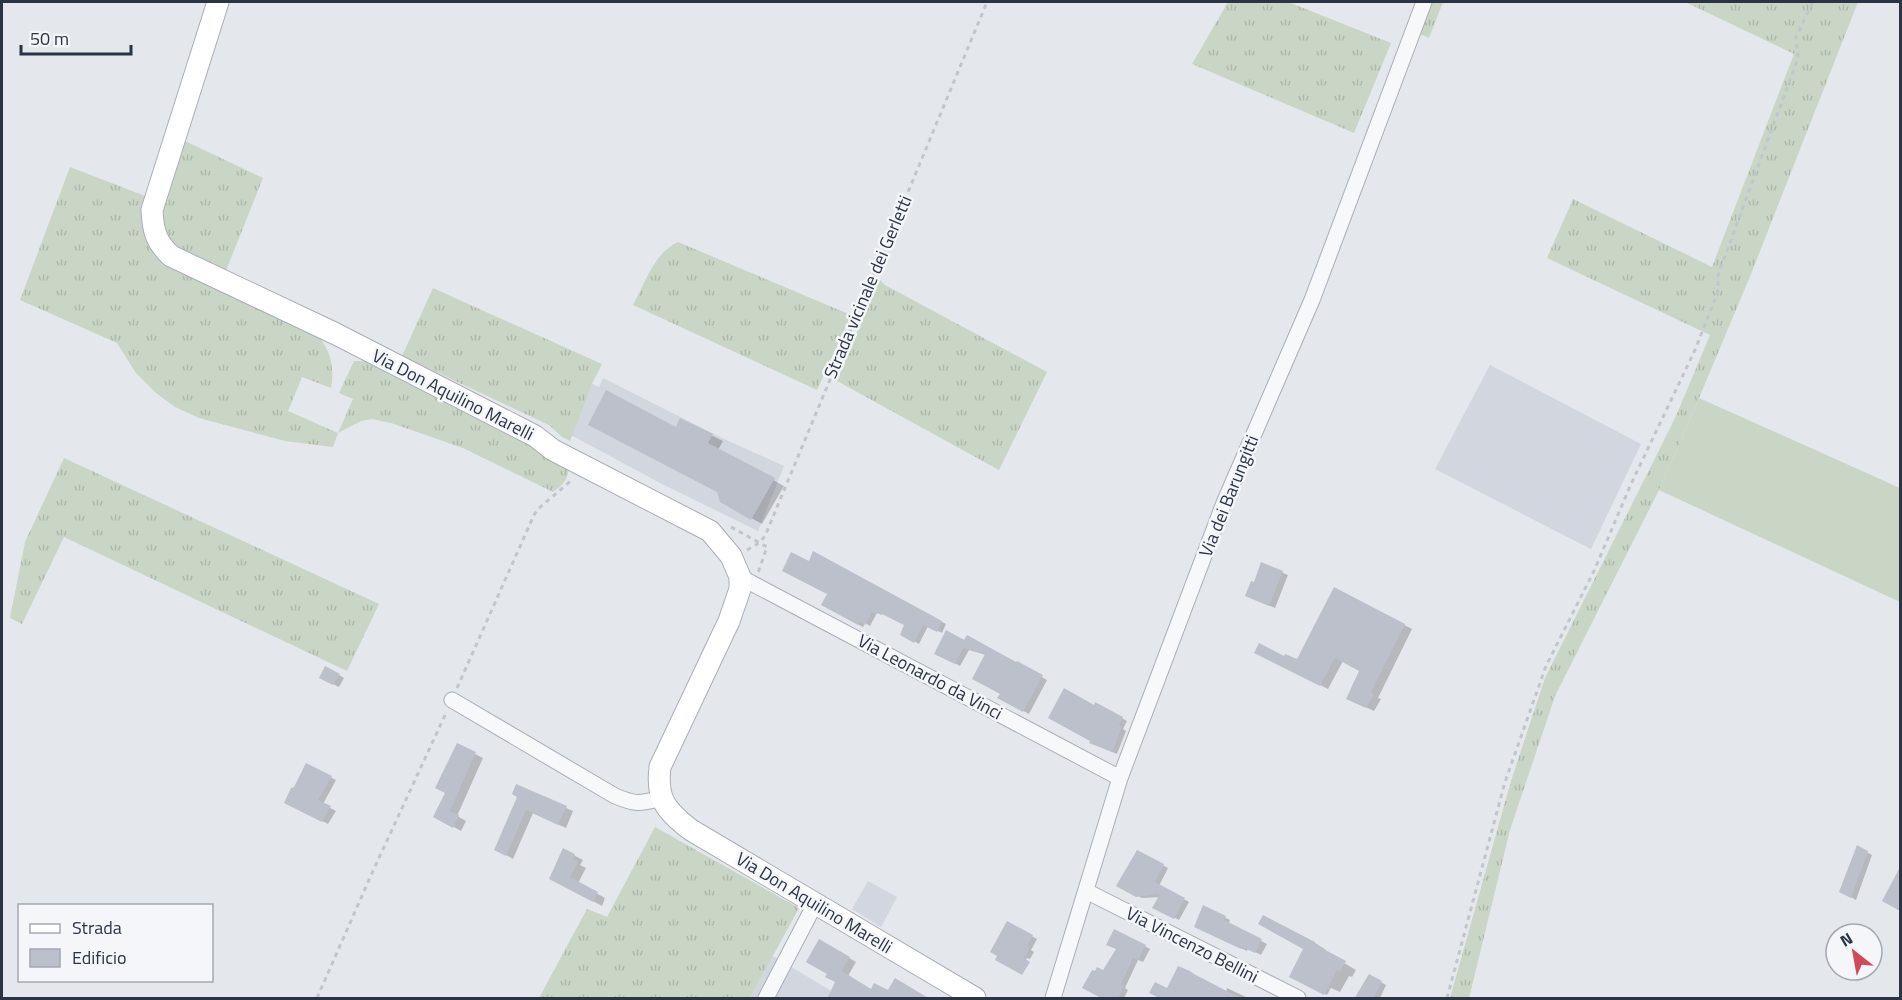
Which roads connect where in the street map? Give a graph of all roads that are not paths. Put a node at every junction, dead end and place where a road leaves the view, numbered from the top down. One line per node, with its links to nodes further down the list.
1 (218, 2): 3 (street, Via Don Aquilino Marelli)
2 (1424, 2): 5 (street, Via dei Barungitti)
3 (740, 577): 5 (street, Via Leonardo da Vinci); 6 (street)
4 (452, 700): 6 (street)
5 (1120, 778): 7 (street, Via dei Barungitti)
6 (662, 798): 8 (street, Via Don Aquilino Marelli)
7 (1086, 891): 11 (street, Via dei Barungitti); 12 (street, Via Vincenzo Bellini)
8 (815, 904): 9 (street); 10 (street, Via Don Aquilino Marelli)
9 (766, 999)
10 (975, 999)
11 (1053, 999)
12 (1298, 999)

